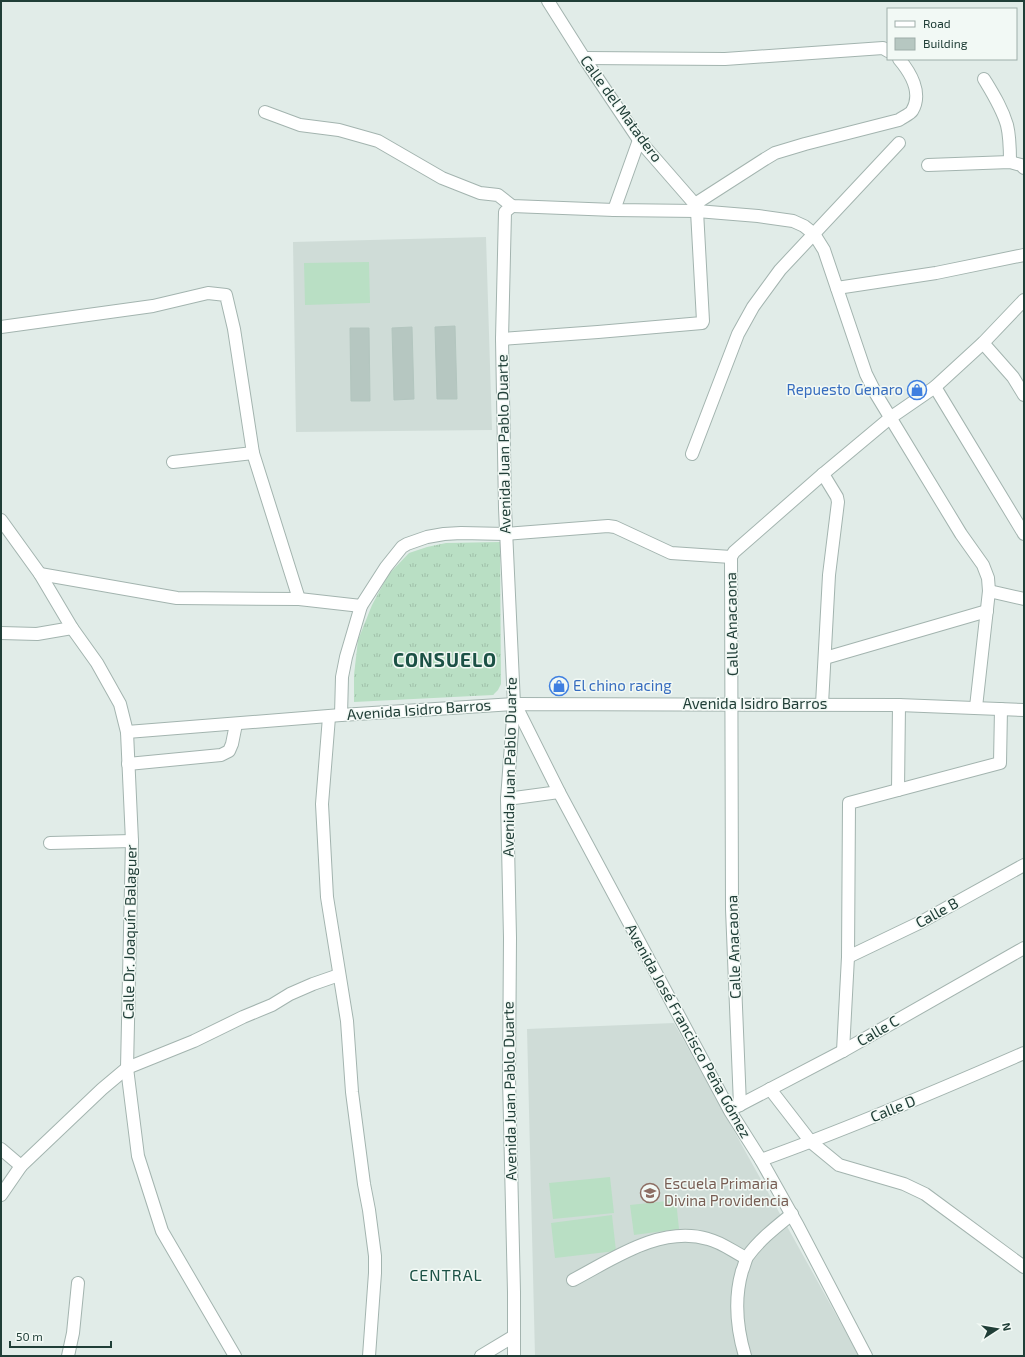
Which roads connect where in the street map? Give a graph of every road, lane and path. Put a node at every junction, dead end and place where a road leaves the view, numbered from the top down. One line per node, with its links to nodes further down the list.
1 (548, 1): 3 (street, Calle del Matadero)
2 (887, 50): 3 (street)
3 (584, 58): 7 (street, Calle del Matadero)
4 (900, 60): 13 (street)
5 (984, 79): 9 (street)
6 (264, 112): 12 (street)
7 (639, 140): 13 (street, Calle del Matadero); 14 (street)
8 (899, 143): 15 (street)
9 (1010, 162): 10 (street); 11 (street)
10 (928, 165)
11 (1024, 168)
12 (512, 206): 14 (street); 20 (street, Avenida Juan Pablo Duarte)
13 (698, 209): 14 (street); 15 (street); 20 (street)
14 (614, 210)
15 (814, 234): 17 (street); 26 (street)
16 (1024, 255): 17 (street)
17 (837, 288): 24 (street)
18 (1024, 300): 21 (street, Calle Anacaona)
19 (1, 328): 25 (street)
20 (502, 338): 30 (street, Avenida Juan Pablo Duarte)
21 (983, 343): 22 (street, Calle Anacaona); 23 (street)
22 (935, 387): 24 (street, Calle Anacaona); 31 (street)
23 (1024, 395)
24 (890, 418): 28 (street, Calle Anacaona); 34 (street)
25 (253, 454): 27 (street); 35 (street)
26 (692, 454)
27 (173, 462)
28 (823, 474): 32 (street, Calle Anacaona); 41 (street)
29 (1, 520): 33 (street, Calle Dr. Joaquín Balaguer)
30 (506, 534): 32 (street); 37 (street); 42 (street, Avenida Juan Pablo Duarte)
31 (1024, 534)
32 (731, 557): 43 (street, Calle Anacaona)
33 (40, 574): 35 (street); 39 (street, Calle Dr. Joaquín Balaguer)
34 (988, 591): 36 (street); 38 (street)
35 (299, 599): 37 (street)
36 (1024, 599)
37 (361, 606): 49 (street)
38 (987, 611): 41 (street); 46 (street)
39 (72, 628): 40 (street); 51 (street, Calle Dr. Joaquín Balaguer)
40 (1, 633)
41 (826, 658): 44 (street)
42 (514, 704): 43 (street, Avenida Isidro Barros); 49 (street, Avenida Isidro Barros); 54 (street, Avenida José Francisco Peña Gómez); 55 (street, Avenida Juan Pablo Duarte)
43 (732, 704): 44 (street, Avenida Isidro Barros); 66 (street, Calle Anacaona)
44 (822, 704): 45 (street, Avenida Isidro Barros)
45 (899, 705): 46 (street, Avenida Isidro Barros); 53 (street)
46 (976, 707): 47 (street, Avenida Isidro Barros)
47 (1001, 709): 48 (street, Avenida Isidro Barros); 53 (street)
48 (1024, 710)
49 (335, 716): 50 (street, Avenida Isidro Barros); 61 (street)
50 (236, 724): 51 (street, Avenida Isidro Barros); 52 (street)
51 (127, 732): 52 (street, Calle Dr. Joaquín Balaguer)
52 (128, 764): 56 (street, Calle Dr. Joaquín Balaguer)
53 (898, 790): 60 (street)
54 (559, 792): 55 (street); 67 (street, Avenida José Francisco Peña Gómez)
55 (507, 798): 78 (street, Avenida Juan Pablo Duarte)
56 (132, 841): 57 (street); 64 (street, Calle Dr. Joaquín Balaguer)
57 (50, 843)
58 (1024, 865): 60 (street, Calle B)
59 (1024, 948): 62 (street, Calle C)
60 (848, 957): 62 (street)
61 (339, 975): 64 (street); 81 (street)
62 (843, 1051): 65 (street, Calle C)
63 (1024, 1053): 68 (street, Calle D)
64 (127, 1068): 71 (street); 80 (street, Calle Dr. Joaquín Balaguer)
65 (770, 1089): 66 (street, Calle C); 68 (street)
66 (740, 1105): 67 (street, Calle C)
67 (730, 1111): 70 (street, Avenida José Francisco Peña Gómez)
68 (811, 1142): 70 (street, Calle D); 75 (street)
69 (1, 1149): 71 (street)
70 (760, 1160): 73 (street, Avenida José Francisco Peña Gómez)
71 (21, 1166): 72 (street)
72 (1, 1196)
73 (792, 1214): 74 (street); 85 (street, Avenida José Francisco Peña Gómez)
74 (746, 1258): 76 (street); 84 (street)
75 (1024, 1267)
76 (573, 1280)
77 (78, 1283): 79 (street)
78 (514, 1336): 82 (street); 83 (street, Avenida Juan Pablo Duarte)
79 (68, 1356)
80 (235, 1356)
81 (369, 1356)
82 (481, 1356)
83 (514, 1356)
84 (745, 1356)
85 (866, 1356)

